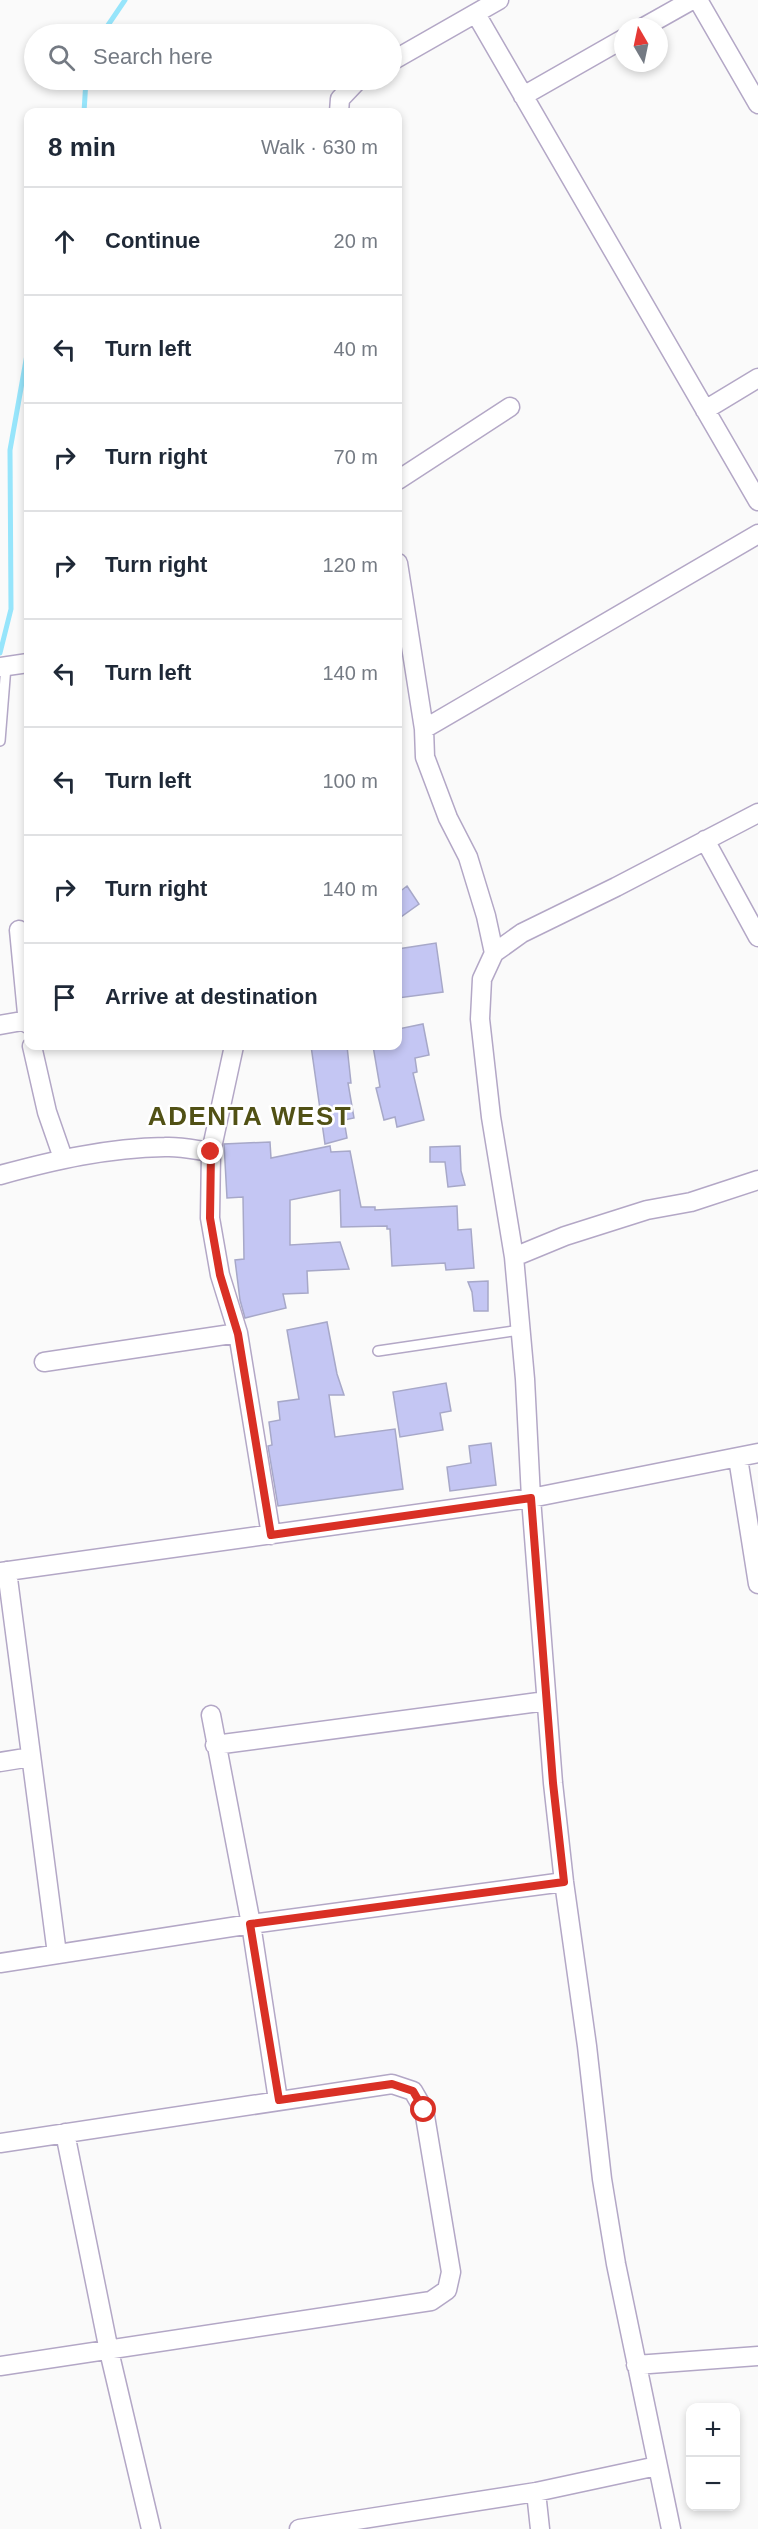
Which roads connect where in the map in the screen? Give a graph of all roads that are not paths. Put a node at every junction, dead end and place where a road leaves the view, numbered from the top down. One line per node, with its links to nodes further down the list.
1 (499, 0): 4 (street)
2 (692, 0): 5 (street)
3 (698, 0): 10 (street)
4 (476, 14): 7 (street); 9 (street)
5 (660, 18)
6 (614, 44): 9 (street)
7 (402, 55)
8 (349, 90): 11 (street)
9 (523, 96): 14 (street)
10 (758, 104)
11 (339, 108)
12 (758, 378): 14 (street)
13 (510, 406): 15 (street)
14 (705, 410): 16 (street)
15 (402, 477)
16 (758, 501)
17 (758, 534): 21 (street)
18 (402, 589): 21 (street)
19 (24, 664): 20 (street)
20 (3, 667): 22 (lane)
21 (424, 729): 27 (street)
22 (0, 741)
23 (758, 813): 24 (street)
24 (705, 840): 26 (street); 27 (street)
25 (18, 930): 28 (street)
26 (758, 937)
27 (494, 953): 37 (street)
28 (24, 985)
29 (24, 1022): 30 (street)
30 (0, 1025)
31 (33, 1050): 34 (street)
32 (233, 1050): 33 (street)
33 (211, 1152): 34 (street); 39 (street)
34 (63, 1158): 35 (street)
35 (0, 1175)
36 (758, 1180): 37 (street)
37 (514, 1257): 38 (street)
38 (520, 1330): 40 (lane); 44 (street)
39 (238, 1334): 41 (street); 45 (street)
40 (378, 1351)
41 (44, 1362)
42 (758, 1453): 43 (street)
43 (738, 1458): 44 (street); 47 (street)
44 (531, 1498): 45 (street); 48 (street)
45 (271, 1535): 46 (street)
46 (3, 1572): 51 (street)
47 (758, 1584)
48 (546, 1701): 50 (street); 53 (street)
49 (211, 1715): 50 (street)
50 (215, 1745): 54 (street)
51 (31, 1757): 52 (street); 55 (street)
52 (0, 1762)
53 (564, 1882): 54 (street); 62 (street)
54 (250, 1924): 55 (street); 57 (street)
55 (57, 1954): 56 (street)
56 (0, 1963)
57 (279, 2100): 58 (street); 60 (street)
58 (65, 2133): 59 (street); 60 (street)
59 (0, 2143)
60 (109, 2351): 63 (street); 66 (street)
61 (758, 2356): 62 (street)
62 (636, 2365): 64 (street)
63 (0, 2366)
64 (657, 2466): 65 (street); 69 (street)
65 (536, 2492): 67 (street); 68 (street)
66 (151, 2529)
67 (299, 2529)
68 (540, 2529)
69 (671, 2529)

